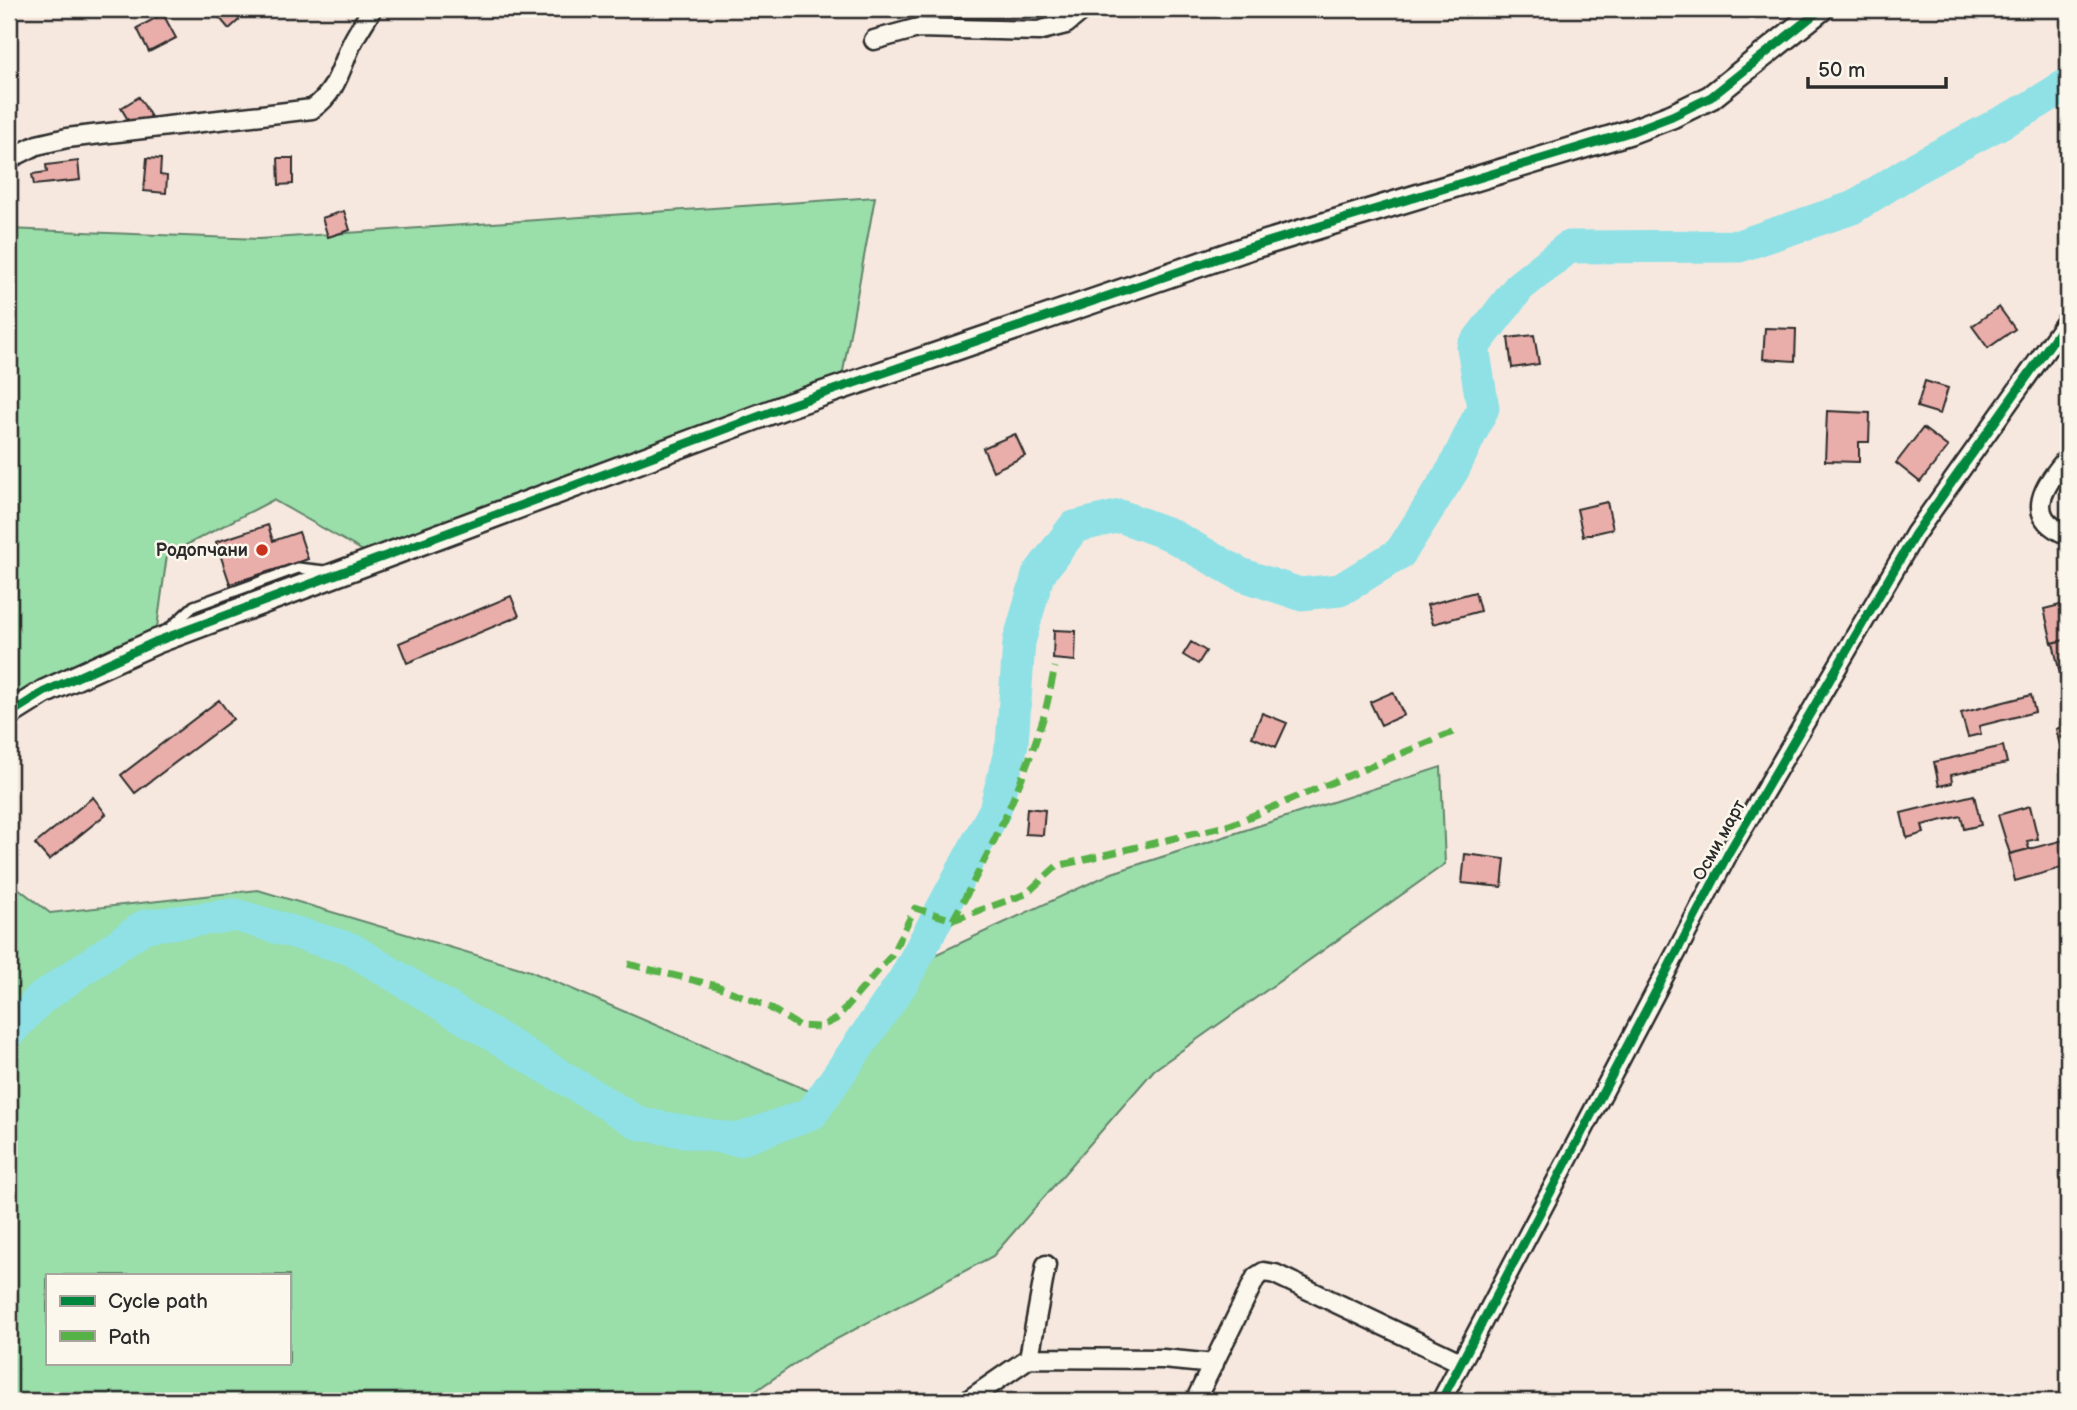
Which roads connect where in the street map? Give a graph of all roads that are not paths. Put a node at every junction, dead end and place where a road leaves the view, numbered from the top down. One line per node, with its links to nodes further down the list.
1 (372, 9): 5 (street)
2 (1084, 9): 4 (street)
3 (1821, 9): 9 (street)
4 (874, 40)
5 (9, 159)
6 (2068, 319): 12 (street, Осми март)
7 (2068, 457): 8 (street)
8 (2068, 535)
9 (9, 714)
10 (1046, 1265): 11 (street)
11 (1029, 1358): 13 (street); 14 (street)
12 (1460, 1362): 13 (street); 16 (street, Осми март)
13 (1214, 1364): 15 (street)
14 (967, 1401)
15 (1195, 1401)
16 (1441, 1401)

